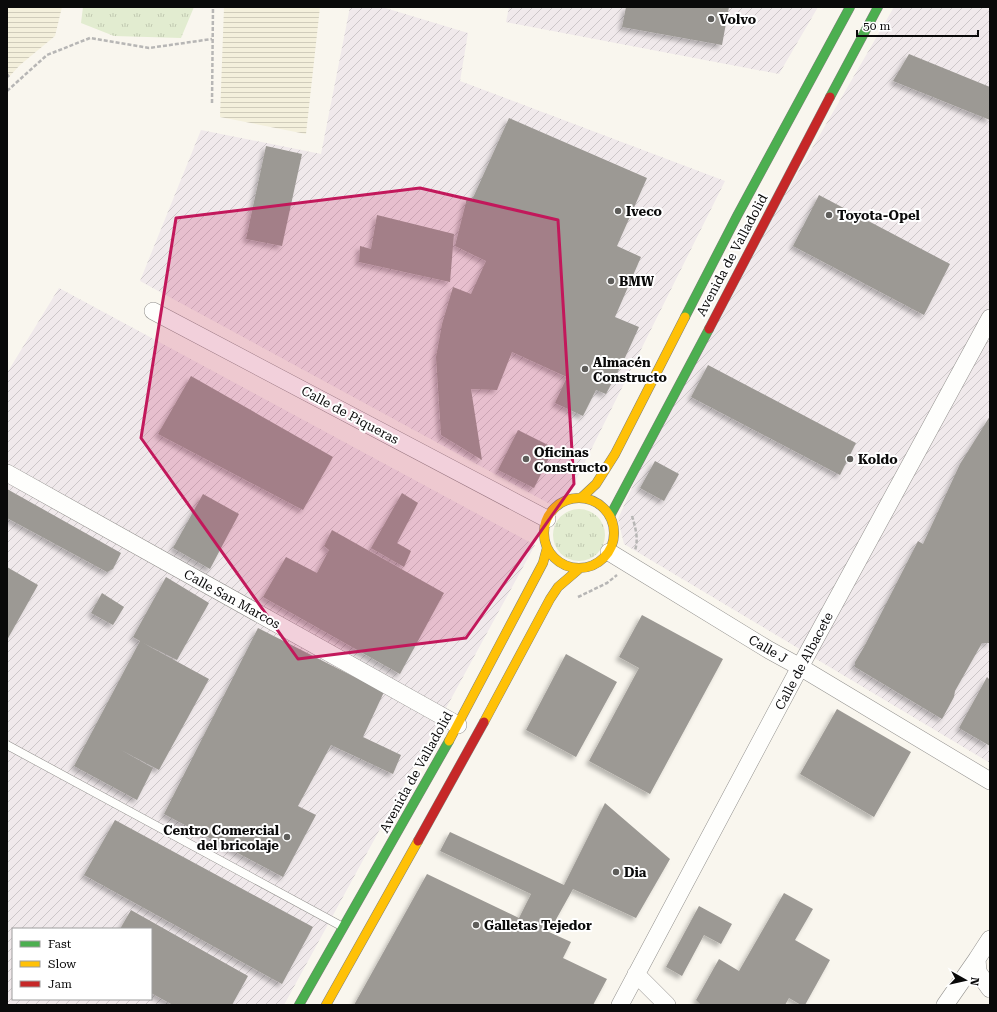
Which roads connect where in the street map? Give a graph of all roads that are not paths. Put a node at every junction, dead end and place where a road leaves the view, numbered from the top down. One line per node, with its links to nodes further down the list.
1 (850, 7): 6 (main road, Avenida de Valladolid)
2 (878, 7): 7 (main road, Avenida de Valladolid)
3 (154, 311): 8 (street, Calle de Piqueras)
4 (990, 318): 12 (street, Calle de Albacete)
5 (7, 473): 13 (street, Calle San Marcos)
6 (581, 498): 7 (main road); 8 (main road)
7 (610, 516): 10 (main road)
8 (547, 519): 9 (main road, Avenida de Valladolid)
9 (547, 548): 11 (main road); 13 (main road, Avenida de Valladolid)
10 (609, 552): 11 (main road); 12 (street, Calle J)
11 (579, 569): 22 (main road)
12 (800, 667): 15 (street, Calle J); 19 (street, Calle de Albacete)
13 (458, 724): 16 (main road, Avenida de Valladolid)
14 (7, 745): 16 (lane)
15 (990, 781)
16 (344, 928): 21 (main road, Avenida de Valladolid)
17 (990, 939): 18 (street)
18 (978, 960): 20 (street); 25 (street)
19 (636, 974): 23 (street, Calle de Albacete); 24 (street)
20 (990, 989)
21 (299, 1005)
22 (326, 1005)
23 (620, 1005)
24 (667, 1005)
25 (945, 1005)

